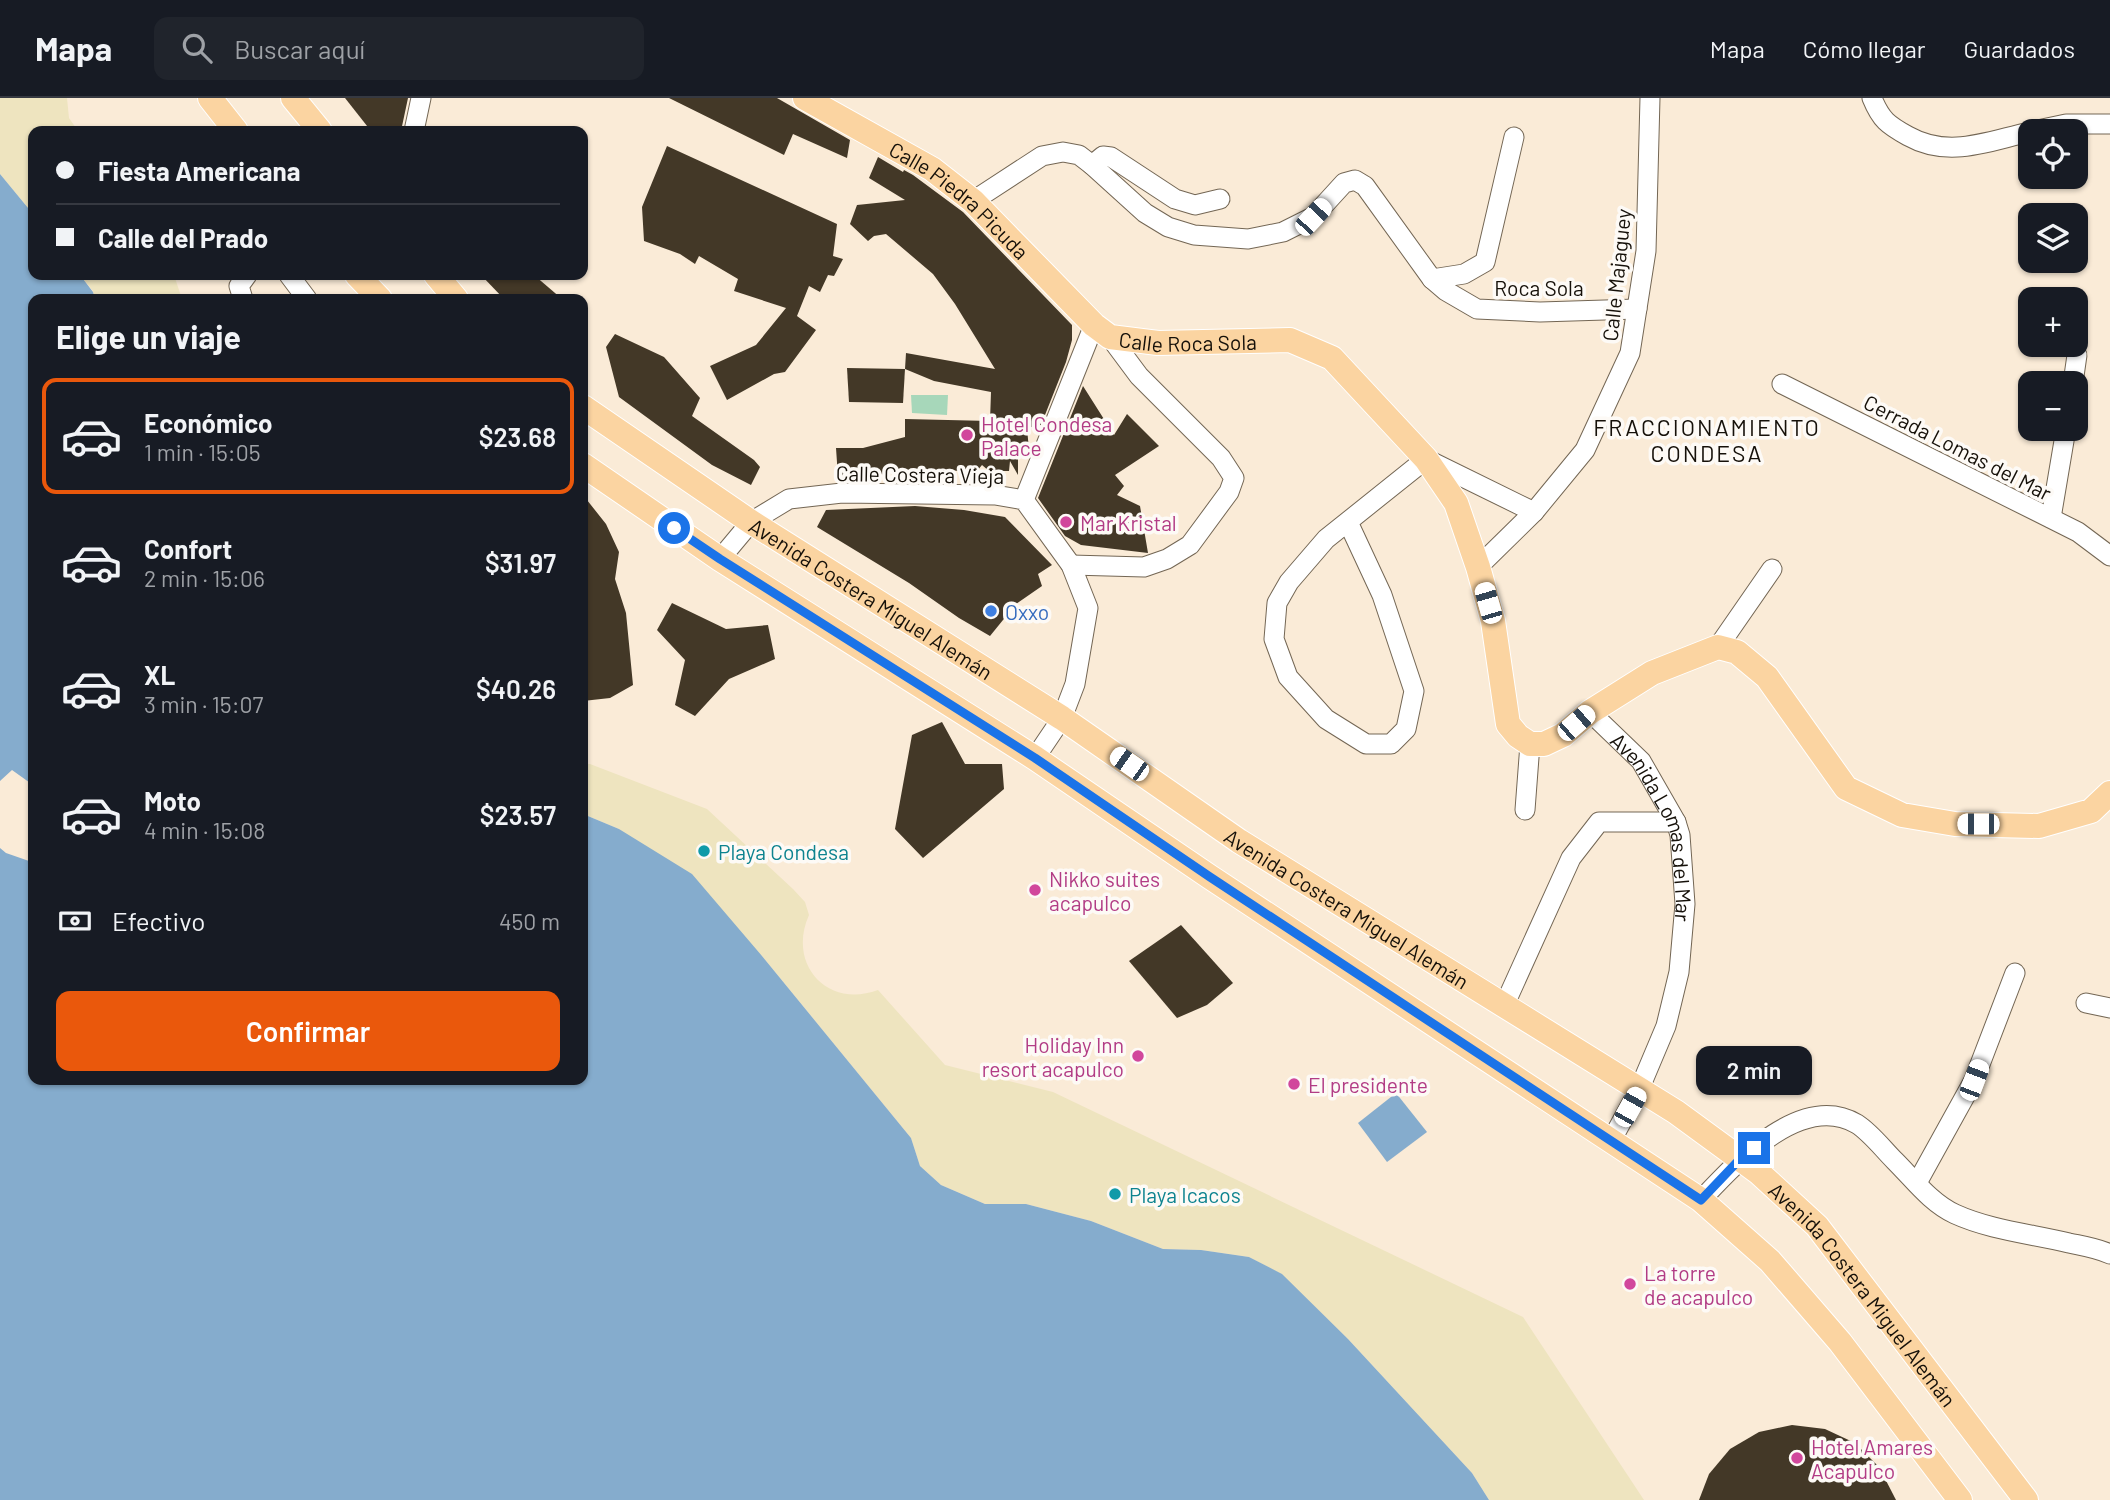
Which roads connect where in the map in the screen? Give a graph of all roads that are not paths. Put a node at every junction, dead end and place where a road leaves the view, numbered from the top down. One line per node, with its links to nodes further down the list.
1 (211, 98): 9 (main road)
2 (293, 98): 10 (main road)
3 (421, 98): 11 (street)
4 (805, 98): 16 (main road, Calle Piedra Picuda)
5 (1650, 98): 22 (street, Calle Majaguey)
6 (1872, 98): 12 (street)
7 (2088, 124): 8 (street)
8 (2110, 124)
9 (232, 126)
10 (316, 126)
11 (415, 126)
12 (2018, 136)
13 (1514, 137): 19 (street)
14 (1092, 164): 15 (street); 16 (street); 19 (street)
15 (1220, 199)
16 (973, 201): 23 (main road, Calle Piedra Picuda)
17 (362, 280): 20 (main road)
18 (440, 280): 21 (main road)
19 (1439, 285): 22 (street, Roca Sola)
20 (375, 294)
21 (452, 294)
22 (1637, 309): 30 (street, Calle Majaguey)
23 (1102, 331): 27 (main road, Calle Roca Sola); 29 (street, Calle Roca Sola); 36 (street, Calle Piedra Picuda)
24 (1783, 384): 31 (street, Cerrada Lomas del Mar)
25 (588, 410): 32 (main road, Avenida Costera Miguel Alemán)
26 (2064, 441): 31 (street)
27 (1426, 459): 30 (street); 33 (street); 37 (main road, Calle Roca Sola)
28 (588, 468): 35 (main road)
29 (1024, 500): 32 (street, Calle Costera Vieja); 36 (street, Calle Costera Vieja)
30 (1534, 512): 37 (street, Calle Majaguey)
31 (2051, 519): 34 (street, Cerrada Lomas del Mar)
32 (751, 522): 35 (street, Calle Costera Vieja); 41 (main road, Avenida Costera Miguel Alemán)
33 (1348, 522): 33 (street)
34 (2110, 556)
35 (720, 559): 43 (main road)
36 (1071, 565): 41 (street, Calle Costera Vieja)
37 (1478, 567): 42 (main road, Calle Roca Sola)
38 (1772, 569): 39 (street)
39 (1717, 647): 40 (main road, Avenida Lomas del Mar); 44 (main road)
40 (1590, 712): 42 (main road); 46 (street, Avenida Lomas del Mar)
41 (1062, 718): 43 (street, Calle Costera Vieja); 49 (main road, Avenida Costera Miguel Alemán)
42 (1530, 744): 45 (street)
43 (1035, 758): 52 (main road)
44 (2110, 793)
45 (1525, 810)
46 (1676, 822): 49 (street); 51 (street, Avenida Lomas del Mar)
47 (2014, 973): 54 (street)
48 (2086, 1003): 50 (street)
49 (1504, 1006): 51 (main road, Avenida Costera Miguel Alemán)
50 (2110, 1008)
51 (1639, 1090): 52 (street, Avenida Lomas del Mar); 53 (main road, Avenida Costera Miguel Alemán)
52 (1611, 1140): 55 (main road)
53 (1740, 1159): 54 (street); 55 (street); 58 (main road, Avenida Costera Miguel Alemán)
54 (1917, 1183): 56 (street)
55 (1701, 1200): 57 (main road)
56 (2109, 1251)
57 (1960, 1500)
58 (2026, 1500)

